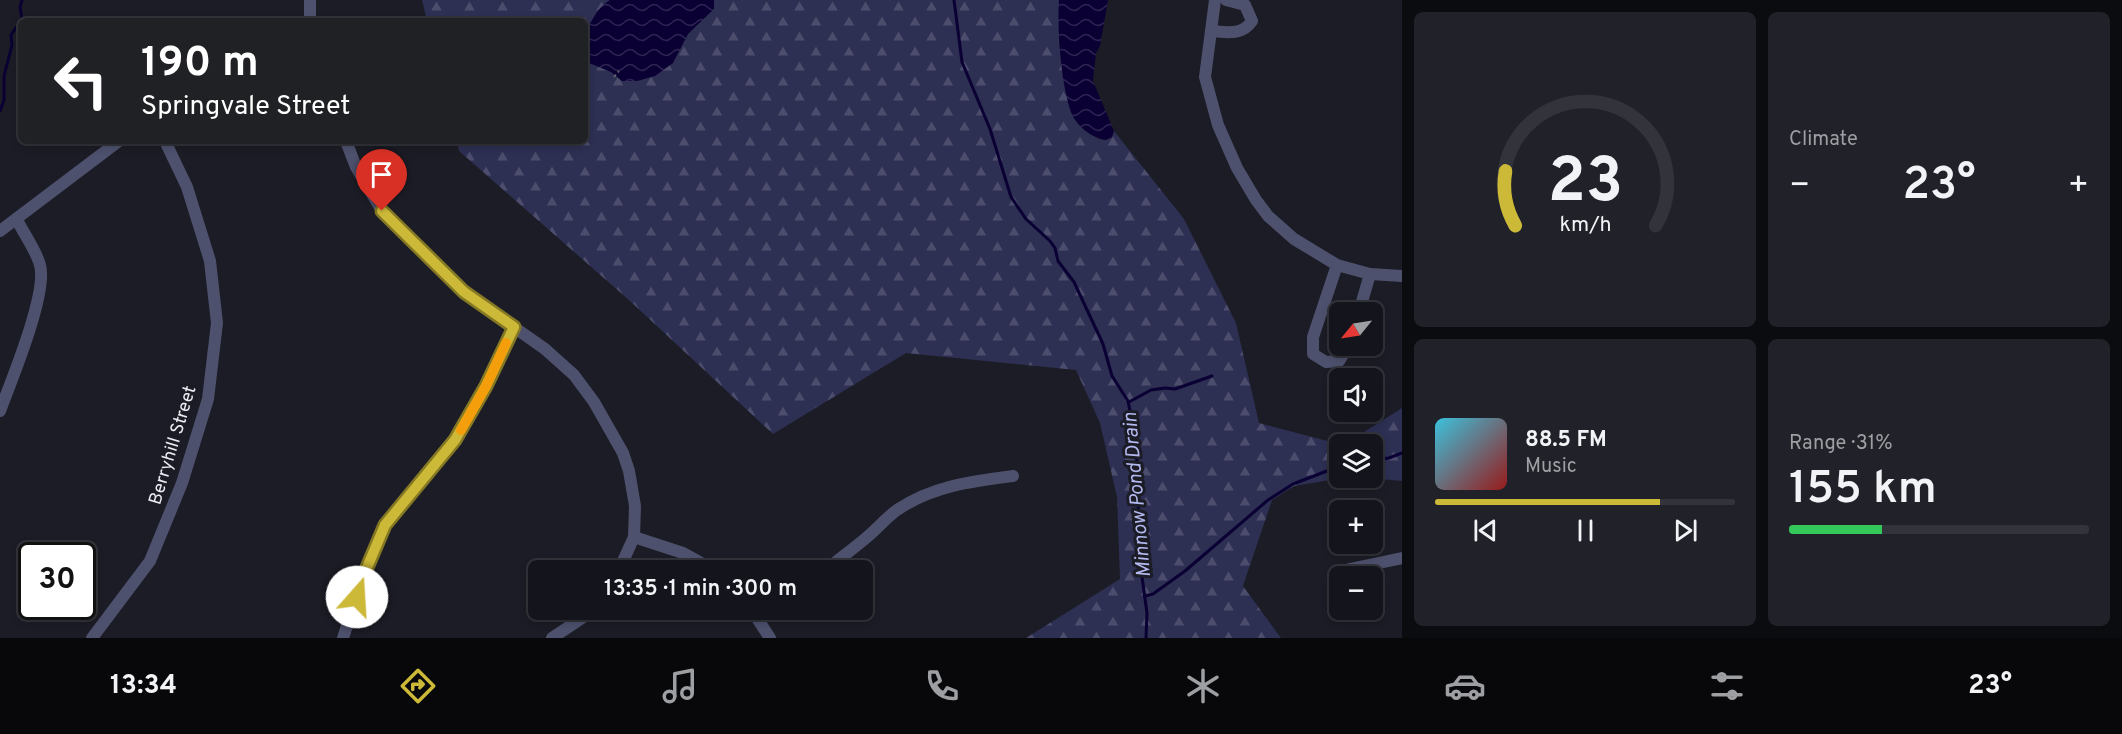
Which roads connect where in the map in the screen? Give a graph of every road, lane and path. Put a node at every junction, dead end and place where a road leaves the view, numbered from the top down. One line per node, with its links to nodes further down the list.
1 (310, 0): 4 (street)
2 (1215, 0): 5 (street)
3 (1226, 0): 5 (street)
4 (310, 18)
5 (1211, 30): 13 (street)
6 (619, 71): 7 (path)
7 (614, 77)
8 (115, 144): 11 (street)
9 (166, 144): 29 (street, Berryhill Street)
10 (347, 144): 17 (street)
11 (17, 220): 12 (street); 19 (street)
12 (0, 231)
13 (1336, 265): 14 (street); 18 (street)
14 (1370, 274): 15 (street); 16 (street)
15 (1402, 276)
16 (1362, 302)
17 (514, 327): 21 (street); 30 (street)
18 (1343, 356)
19 (0, 411)
20 (1013, 476): 25 (street)
21 (634, 537): 23 (street); 24 (street)
22 (1402, 558): 26 (street)
23 (624, 560)
24 (696, 560)
25 (839, 560)
26 (1364, 566)
27 (579, 620): 31 (street)
28 (762, 620): 32 (street)
29 (93, 638)
30 (344, 638)
31 (552, 638)
32 (770, 638)

